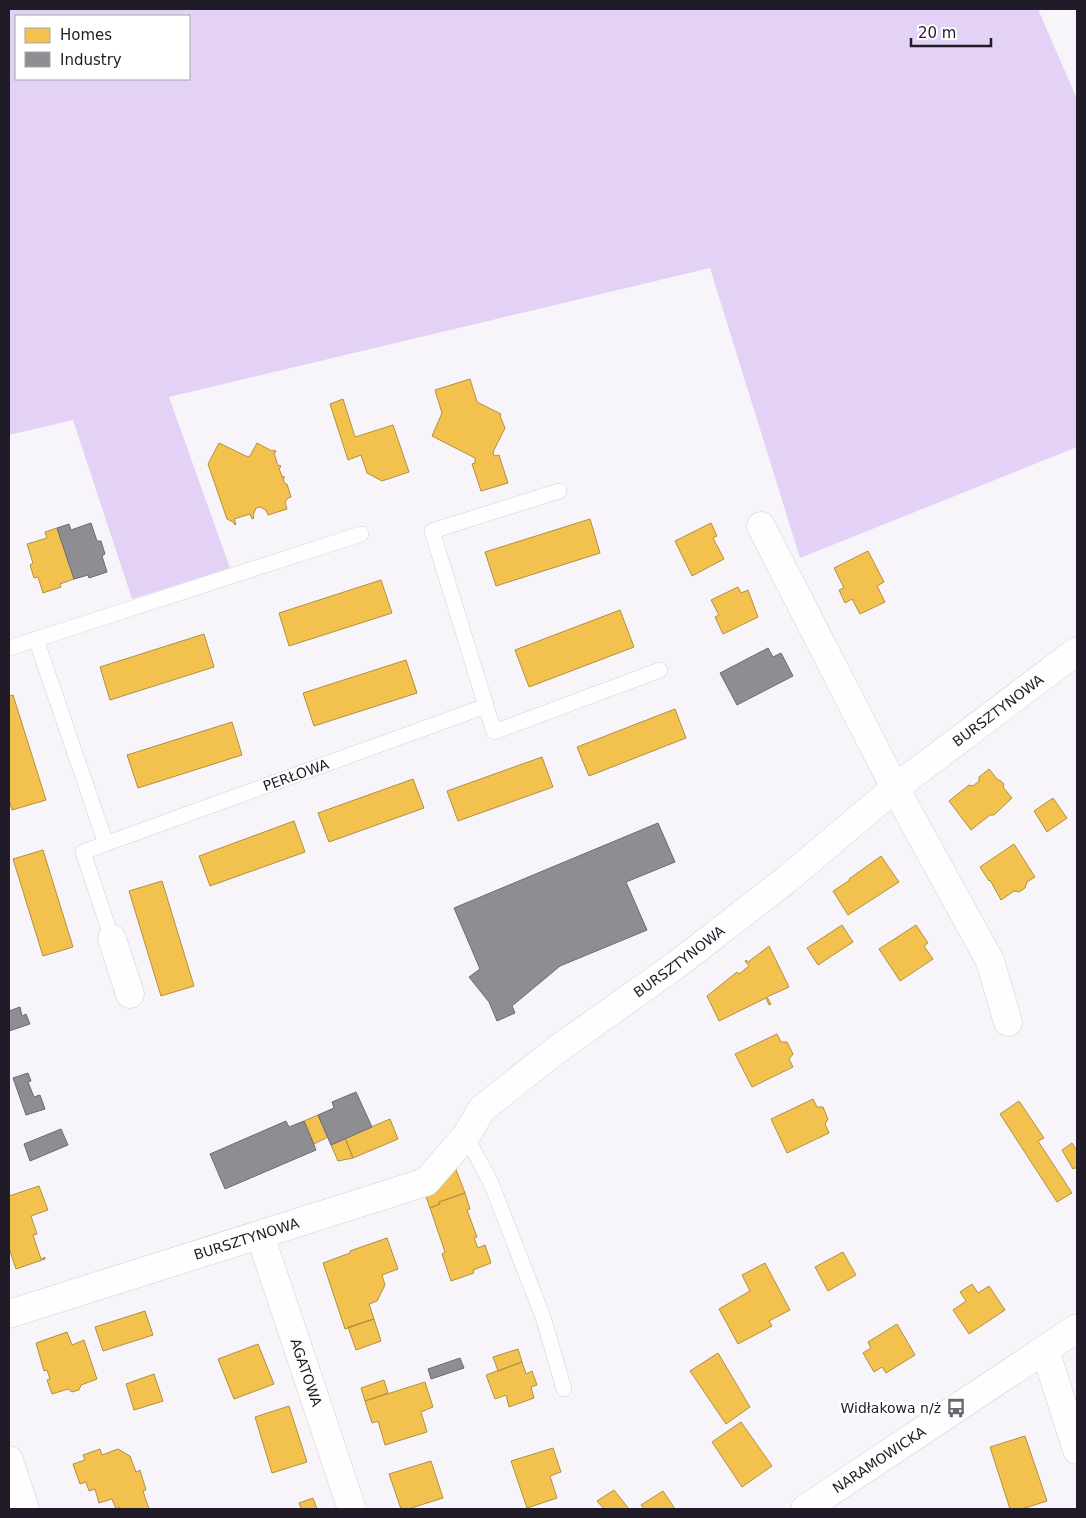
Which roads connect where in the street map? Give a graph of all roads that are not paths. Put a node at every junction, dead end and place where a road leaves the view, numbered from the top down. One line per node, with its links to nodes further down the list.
1 (559, 490): 8 (lane)
2 (761, 526): 9 (street)
3 (361, 534): 4 (lane)
4 (36, 639): 5 (lane); 10 (lane)
5 (9, 648)
6 (1077, 651): 9 (street, BURSZTYNOWA)
7 (660, 670): 8 (lane)
8 (486, 706): 10 (lane, PERŁOWA)
9 (896, 788): 13 (street); 14 (street, BURSZTYNOWA)
10 (106, 844): 11 (lane, PERŁOWA)
11 (112, 938): 12 (street, PERŁOWA)
12 (130, 994)
13 (1008, 1022)
14 (466, 1136): 15 (street, BURSZTYNOWA); 19 (lane)
15 (260, 1235): 16 (street, BURSZTYNOWA); 23 (street, AGATOWA)
16 (9, 1314)
17 (1077, 1328): 18 (street, NARAMOWICKA)
18 (1044, 1350): 20 (street); 24 (street, NARAMOWICKA)
19 (564, 1389)
20 (1077, 1450)
21 (9, 1460): 22 (street)
22 (25, 1509)
23 (352, 1509)
24 (805, 1509)

